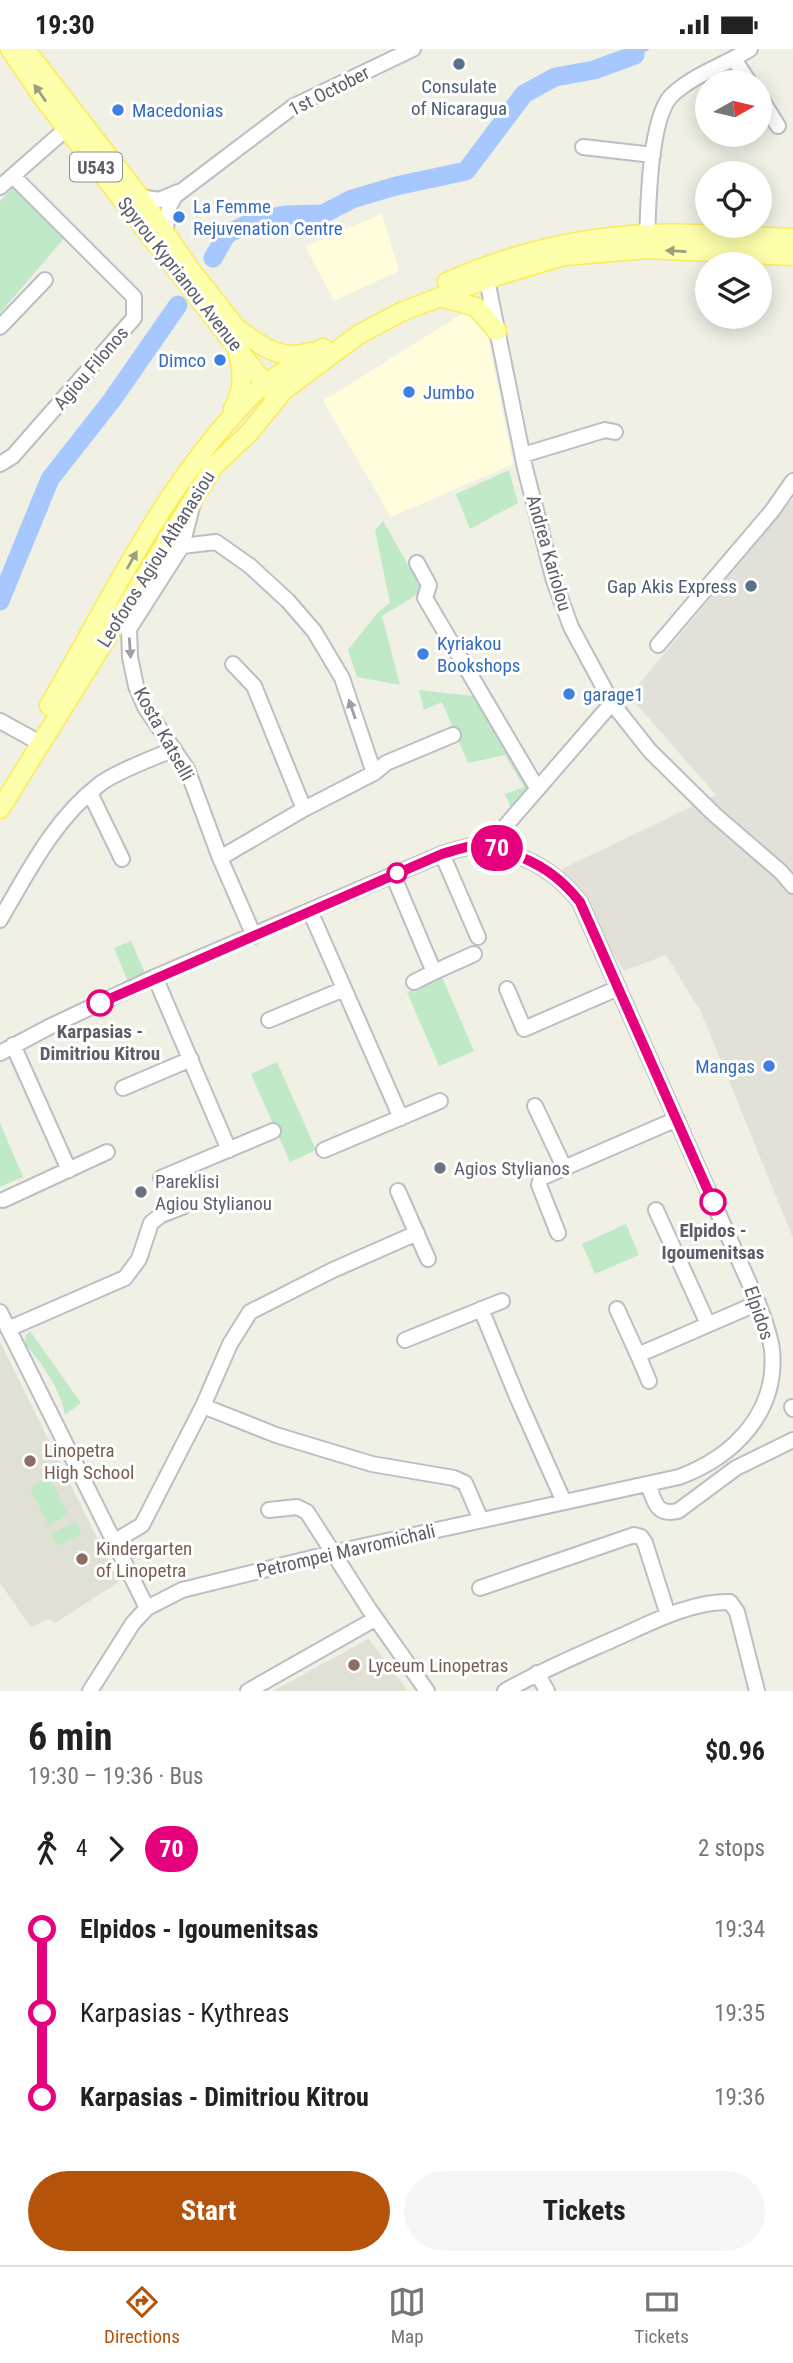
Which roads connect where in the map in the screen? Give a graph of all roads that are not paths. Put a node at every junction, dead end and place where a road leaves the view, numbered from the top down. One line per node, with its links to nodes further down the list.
1 (10, 49): 9 (main road, Spyrou Kyprianou Avenue / U543, one-way to 1)
2 (25, 49): 15 (main road, Spyrou Kyprianou Avenue / U543)
3 (413, 49): 14 (street, 1st October)
4 (750, 49): 5 (street)
5 (734, 59): 6 (street); 11 (street)
6 (742, 70)
7 (772, 116): 8 (street)
8 (778, 126)
9 (66, 129): 12 (street); 22 (main road, Spyrou Kyprianou Avenue / U543)
10 (583, 147): 11 (street)
11 (653, 155): 18 (street)
12 (13, 176): 13 (street); 33 (street, Agiou Filonos)
13 (0, 187)
14 (183, 190): 15 (street, 1st October); 16 (street, 1st October)
15 (140, 197): 16 (main road, Spyrou Kyprianou Avenue / U543)
16 (165, 234): 22 (main road, Spyrou Kyprianou Avenue / U543)
17 (793, 238): 18 (main road, Leoforos Agiou Athanasiou)
18 (647, 241): 19 (main road, Leoforos Agiou Athanasiou, one-way to 18); 20 (main road, Leoforos Agiou Athanasiou)
19 (793, 256)
20 (486, 272): 23 (main road, Leoforos Agiou Athanasiou); 26 (street, Andrea Kariolou); 28 (main road, Leoforos Agiou Athanasiou)
21 (45, 280): 24 (street)
22 (194, 282): 25 (main road, Spyrou Kyprianou Avenue / U543); 27 (main road, Spyrou Kyprianou Avenue / U543)
23 (440, 297): 26 (main road); 29 (main road, Leoforos Agiou Athanasiou)
24 (0, 327)
25 (237, 328): 28 (main road); 29 (main road, Spyrou Kyprianou Avenue / U543)
26 (497, 331): 32 (street, Andrea Kariolou)
27 (238, 348): 29 (main road, Spyrou Kyprianou Avenue / U543); 30 (main road)
28 (322, 348): 29 (main road, Leoforos Agiou Athanasiou)
29 (275, 388): 30 (main road, Leoforos Agiou Athanasiou); 35 (main road, Leoforos Agiou Athanasiou)
30 (220, 430): 43 (main road, Leoforos Agiou Athanasiou, one-way to 30)
31 (615, 432): 32 (street)
32 (523, 455): 40 (street, Andrea Kariolou)
33 (0, 464)
34 (793, 481): 38 (street)
35 (195, 496): 36 (street, Kosta Katselli); 43 (main road, Leoforos Agiou Athanasiou)
36 (182, 546): 44 (street, Kosta Katselli, one-way to 44); 45 (street, one-way to 36)
37 (417, 563): 46 (street)
38 (658, 645)
39 (233, 664): 50 (street)
40 (612, 703): 46 (street); 56 (street, Andrea Kariolou)
41 (0, 721): 43 (street)
42 (453, 735): 45 (street)
43 (36, 740): 47 (main road, Leoforos Agiou Athanasiou); 49 (main road, Leoforos Agiou Athanasiou)
44 (174, 749): 48 (street); 53 (street, Kosta Katselli)
45 (374, 773): 50 (street)
46 (537, 788): 51 (street)
47 (0, 789)
48 (90, 793): 54 (street); 58 (street)
49 (0, 809)
50 (304, 809): 53 (street)
51 (489, 845): 52 (street, Elpidos); 65 (street, Elpidos)
52 (442, 854): 55 (street, Elpidos); 60 (street)
53 (220, 858): 59 (street, Kosta Katselli)
54 (122, 859)
55 (393, 875): 57 (street, Elpidos); 62 (street)
56 (793, 886)
57 (310, 911): 59 (street, Elpidos); 66 (street)
58 (0, 920)
59 (254, 936): 63 (street, Elpidos)
60 (478, 937)
61 (474, 954): 62 (street)
62 (434, 972): 64 (street)
63 (155, 977): 69 (street, Elpidos); 71 (street)
64 (414, 982)
65 (618, 988): 67 (street); 76 (street, Elpidos)
66 (344, 989): 68 (street); 75 (street)
67 (507, 989)
68 (269, 1020)
69 (13, 1045): 70 (street, Elpidos); 82 (street)
70 (0, 1053)
71 (191, 1059): 72 (street); 78 (street)
72 (123, 1088)
73 (440, 1101): 75 (street)
74 (535, 1106): 81 (street)
75 (401, 1118): 79 (street)
76 (677, 1119): 81 (street); 92 (street, Elpidos)
77 (273, 1131): 78 (street)
78 (229, 1150): 83 (street)
79 (324, 1150)
80 (107, 1151): 82 (street)
81 (564, 1167): 89 (street)
82 (69, 1170): 85 (street)
83 (162, 1178)
84 (398, 1191): 88 (street)
85 (3, 1200)
86 (182, 1207): 97 (street)
87 (656, 1210): 96 (street)
88 (417, 1233): 90 (street); 101 (street)
89 (558, 1233)
90 (428, 1258)
91 (502, 1301): 93 (street)
92 (758, 1303): 96 (street); 103 (street, Elpidos)
93 (481, 1309): 98 (street); 104 (street)
94 (617, 1309): 99 (street)
95 (0, 1312): 97 (street)
96 (708, 1324): 99 (street)
97 (8, 1329): 107 (street)
98 (405, 1340)
99 (638, 1355): 100 (street)
100 (649, 1381)
101 (202, 1406): 106 (street); 107 (street)
102 (793, 1440): 103 (street)
103 (648, 1484): 104 (street, Petrompei Mavromichali)
104 (564, 1502): 106 (street, Petrompei Mavromichali)
105 (268, 1510): 108 (street)
106 (481, 1520): 108 (street, Petrompei Mavromichali)
107 (115, 1541): 110 (street)
108 (331, 1553): 110 (street, Petrompei Mavromichali); 112 (street)
109 (480, 1588): 111 (street)
110 (148, 1608): 114 (street, Petrompei Mavromichali)
111 (668, 1615): 113 (street); 119 (street)
112 (375, 1619): 115 (street); 116 (street)
113 (537, 1673): 117 (street); 118 (street)
114 (90, 1691)
115 (248, 1691)
116 (427, 1691)
117 (505, 1691)
118 (547, 1691)
119 (757, 1691)

